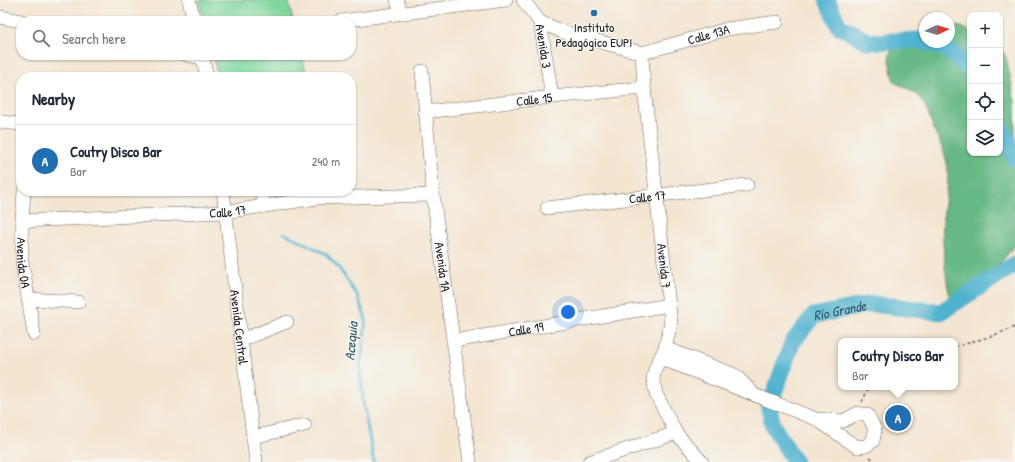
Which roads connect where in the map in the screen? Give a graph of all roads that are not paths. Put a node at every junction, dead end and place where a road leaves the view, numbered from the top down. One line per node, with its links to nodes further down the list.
1 (189, 0): 6 (street)
2 (397, 0): 5 (street)
3 (506, 0): 5 (street)
4 (523, 0): 10 (street, Avenida 3)
5 (401, 14): 8 (street)
6 (193, 16)
7 (0, 17): 9 (street)
8 (356, 19)
9 (16, 20)
10 (540, 22): 12 (street); 17 (street, Avenida 3)
11 (777, 22): 12 (street, Calle 13A)
12 (642, 53): 16 (street, Avenida 7)
13 (203, 60): 15 (street)
14 (422, 71): 18 (street, Avenida 1A)
15 (206, 72)
16 (644, 88): 17 (street, Calle 15); 23 (street, Avenida 7)
17 (552, 97): 18 (street, Calle 15)
18 (425, 112): 22 (street, Avenida 1A)
19 (0, 122): 20 (street)
20 (16, 124)
21 (747, 184): 23 (street, Calle 17)
22 (434, 195): 27 (street, Calle 17); 37 (street, Avenida 1A)
23 (657, 195): 28 (street, Calle 17); 33 (street, Avenida 7)
24 (24, 196): 30 (street, Avenida 0A)
25 (223, 196): 29 (street, Avenida Central)
26 (263, 196): 27 (street)
27 (264, 206): 29 (street, Calle 17)
28 (547, 208)
29 (225, 212): 30 (street, Calle 17); 36 (street, Avenida Central)
30 (22, 221): 31 (street, Avenida 0A)
31 (28, 299): 32 (street); 35 (street, Avenida 0A)
32 (78, 302)
33 (669, 305): 37 (street, Calle 19); 38 (street, Avenida 7)
34 (287, 322): 36 (street)
35 (34, 334)
36 (241, 340): 42 (street, Avenida Central)
37 (453, 341): 44 (street, Avenida 1A)
38 (662, 353): 39 (street); 41 (street, Avenida 7)
39 (816, 419): 39 (street)
40 (305, 425): 42 (street)
41 (676, 433): 45 (street); 46 (street, Avenida 7)
42 (253, 437): 43 (street, Avenida Central)
43 (256, 462)
44 (470, 462)
45 (589, 462)
46 (702, 462)

